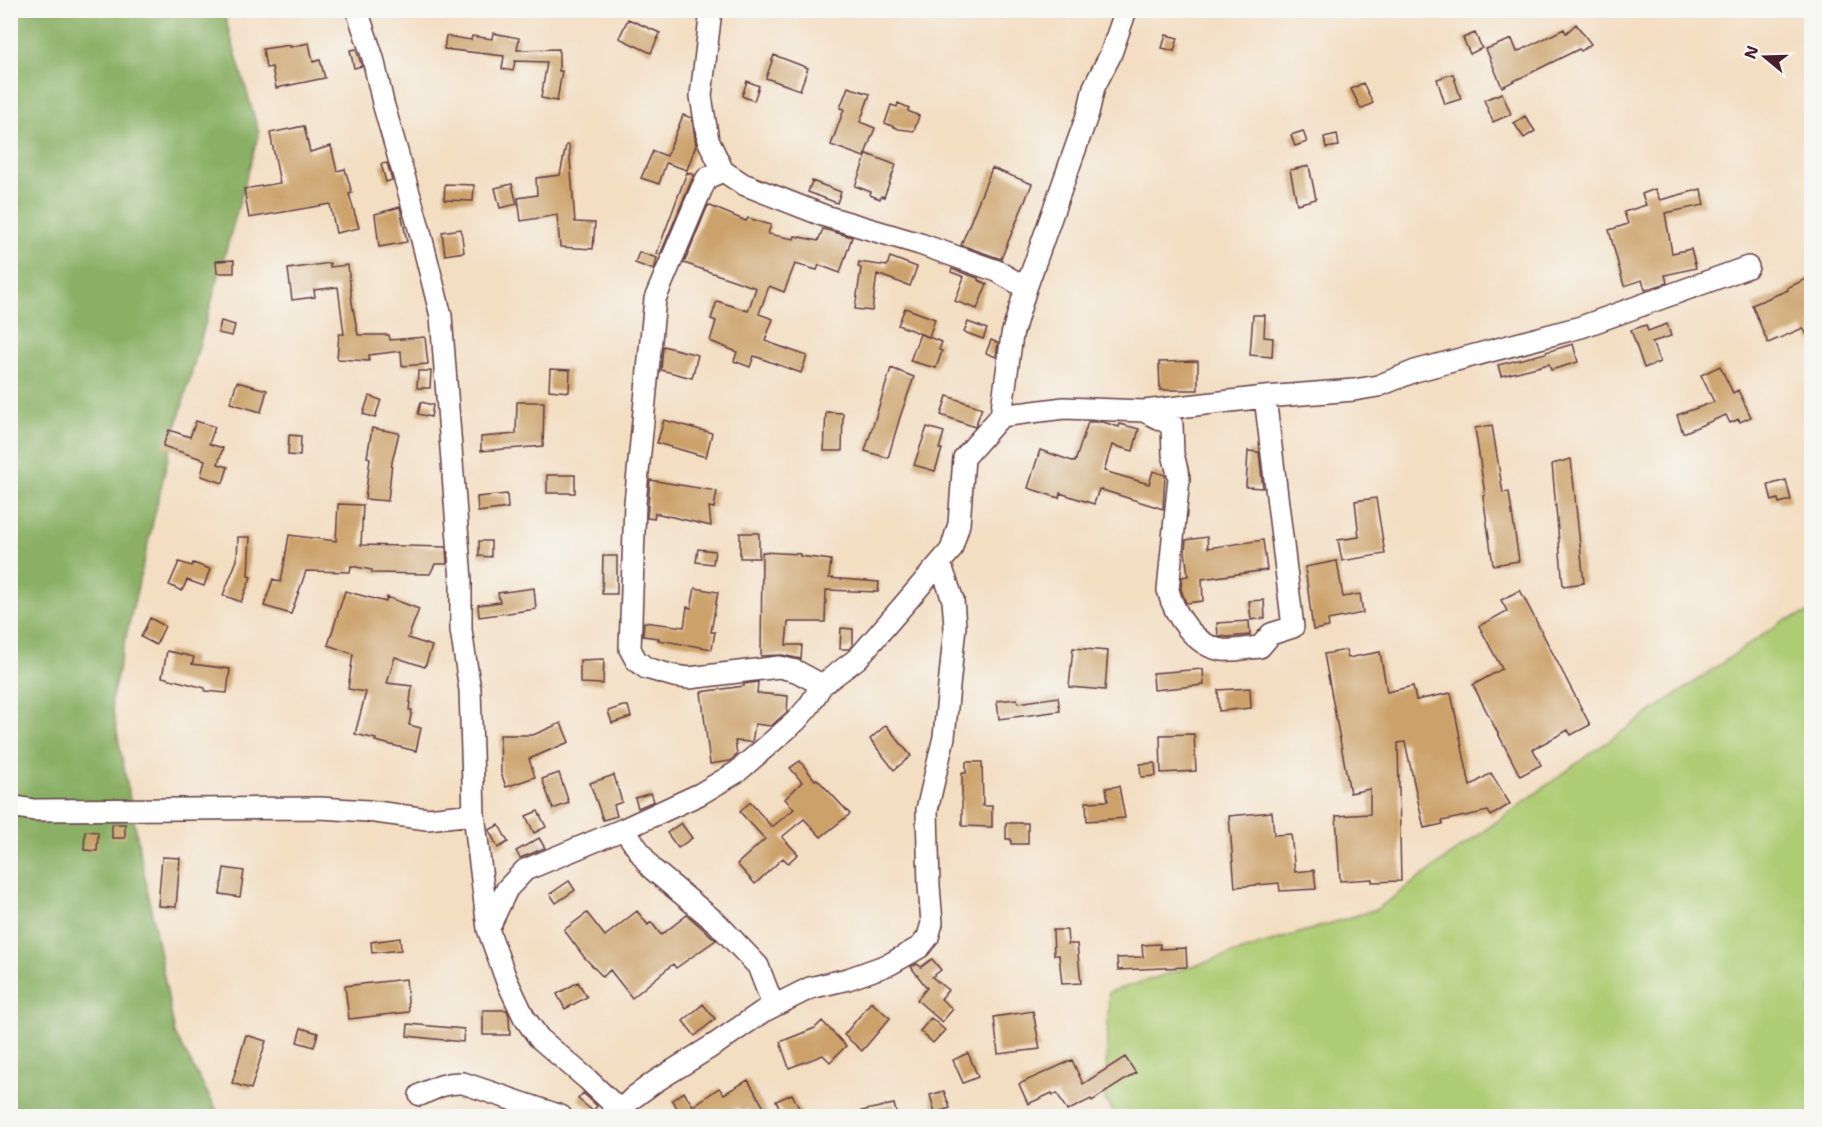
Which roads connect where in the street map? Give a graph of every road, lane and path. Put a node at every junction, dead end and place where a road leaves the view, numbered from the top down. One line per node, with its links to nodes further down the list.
1 (357, 10): 13 (street)
2 (711, 10): 4 (street)
3 (1126, 10): 6 (street)
4 (723, 171): 6 (street); 11 (street)
5 (1748, 267): 7 (street)
6 (1026, 288): 9 (street)
7 (1265, 397): 8 (street); 8 (street)
8 (1144, 411): 9 (street)
9 (1001, 416): 10 (street)
10 (940, 563): 11 (street); 16 (street)
11 (822, 685): 14 (street)
12 (10, 806): 13 (street)
13 (474, 814): 15 (street)
14 (624, 829): 15 (street); 16 (street)
15 (488, 928): 18 (street)
16 (773, 1005): 18 (street)
17 (420, 1095): 19 (street)
18 (620, 1115)
19 (561, 1116)

